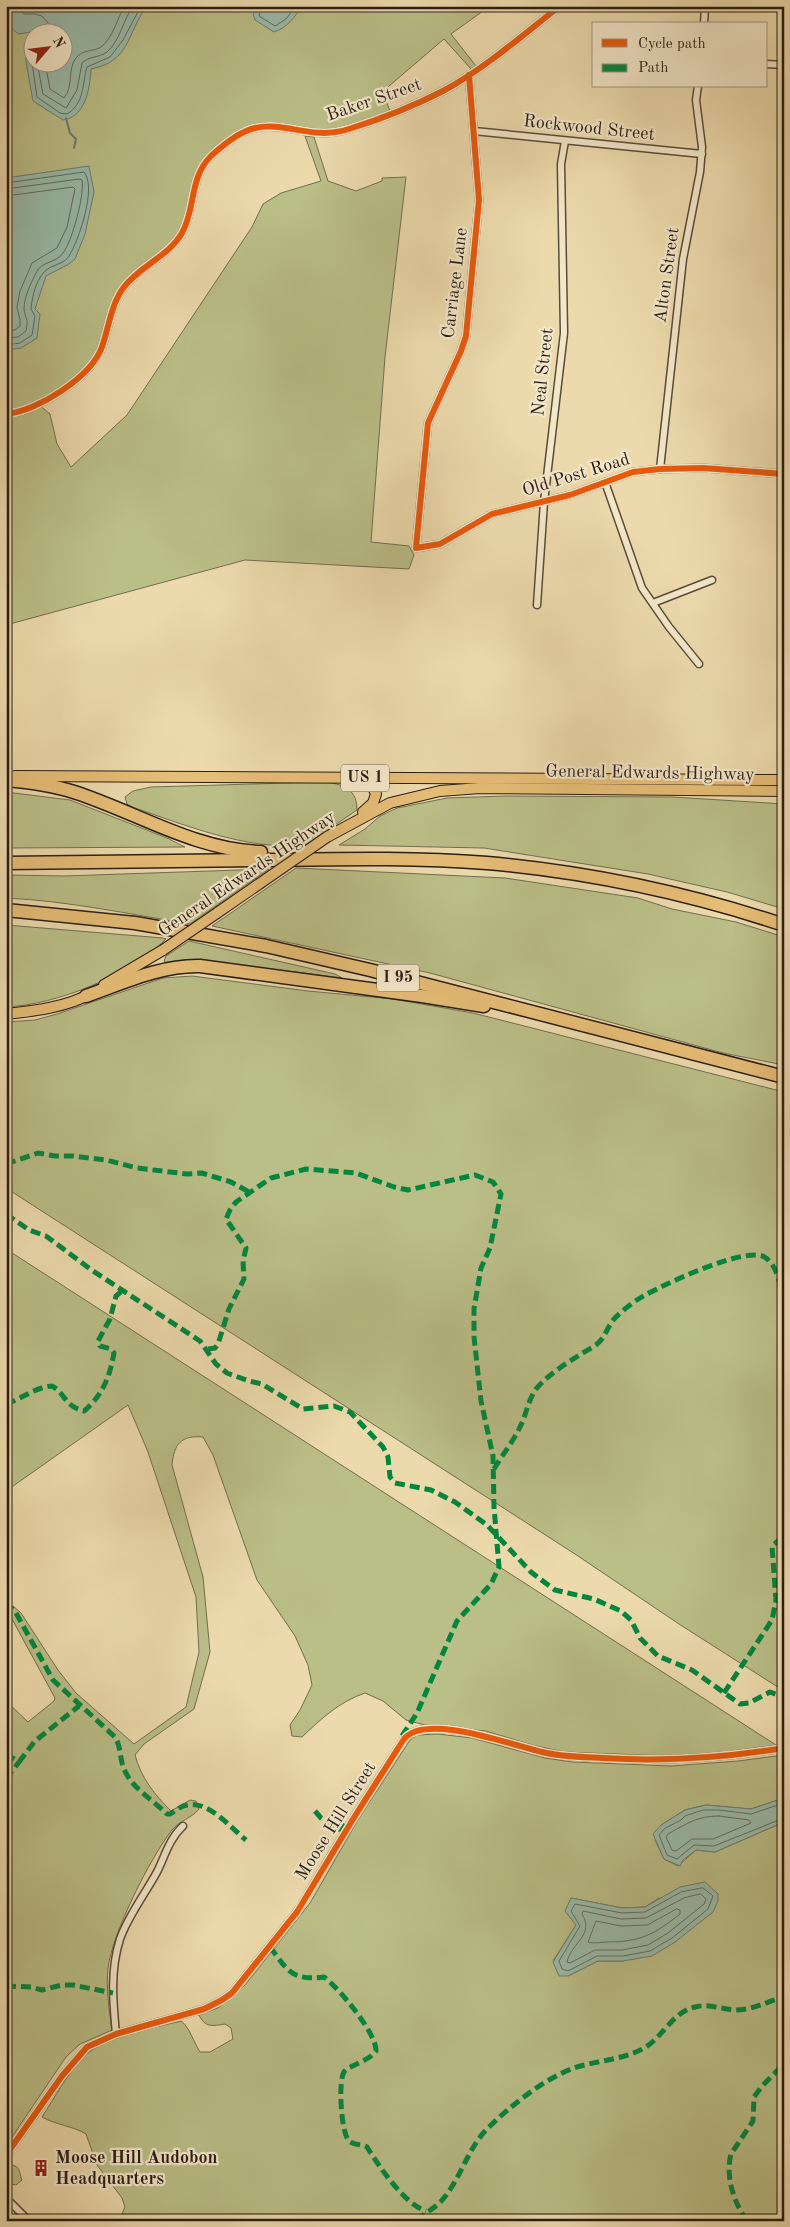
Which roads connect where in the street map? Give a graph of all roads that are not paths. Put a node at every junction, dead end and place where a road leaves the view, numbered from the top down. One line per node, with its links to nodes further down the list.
1 (560, 6): 6 (street, Baker Street)
2 (705, 6): 3 (street)
3 (704, 22)
4 (768, 64): 5 (street)
5 (784, 65)
6 (469, 75): 8 (street, Carriage Lane); 11 (street, Baker Street)
7 (698, 88): 10 (street, Alton Street)
8 (474, 131): 9 (street, Rockwood Street); 16 (street, Carriage Lane)
9 (564, 142): 10 (street, Rockwood Street); 15 (street, Neal Street)
10 (702, 154): 12 (street, Alton Street)
11 (6, 414)
12 (660, 468): 13 (street, Old Post Road); 14 (street, Old Post Road)
13 (784, 474)
14 (605, 482): 15 (street, Old Post Road); 18 (street)
15 (544, 502): 16 (street, Old Post Road); 19 (street, Neal Street)
16 (416, 548)
17 (712, 580): 18 (street)
18 (653, 603): 20 (street)
19 (537, 604)
20 (699, 664)
21 (6, 776): 22 (main road, General Edwards Highway / US 1)
22 (355, 778): 24 (main road, General Edwards Highway / US 1); 26 (main road)
23 (6, 780): 27 (highway)
24 (784, 780)
25 (784, 791): 26 (main road, General Edwards Highway / US 1)
26 (344, 826): 31 (main road, General Edwards Highway / US 1, bridge)
27 (298, 859): 28 (highway); 30 (highway)
28 (6, 863)
29 (6, 910): 32 (highway, I 95)
30 (784, 925)
31 (86, 996): 32 (highway); 33 (main road, General Edwards Highway / US 1)
32 (526, 1011): 34 (highway, I 95)
33 (6, 1014)
34 (784, 1077)
35 (784, 1748): 37 (street, Moose Hill Street)
36 (184, 1826): 37 (street)
37 (116, 2034): 38 (street, Moose Hill Street)
38 (6, 2155)
39 (6, 2198): 40 (street)
40 (29, 2221)

